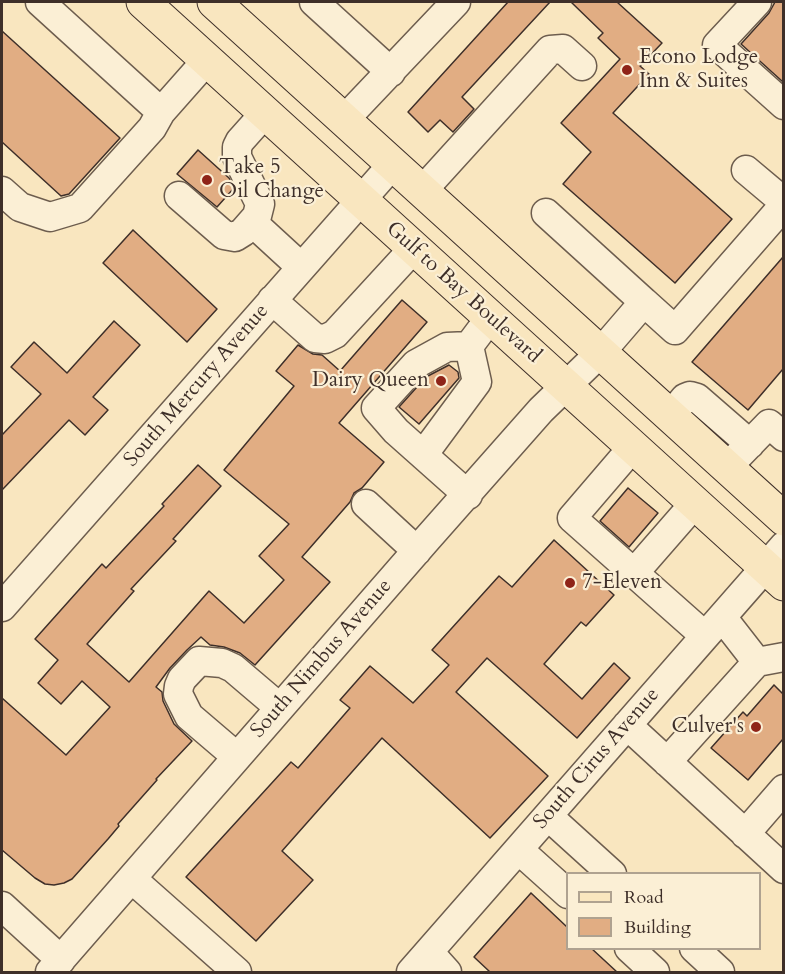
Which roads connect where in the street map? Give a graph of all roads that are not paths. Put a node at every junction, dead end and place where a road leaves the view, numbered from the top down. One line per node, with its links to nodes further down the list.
1 (40, 2): 11 (street)
2 (143, 2): 7 (main road, Gulf to Bay Boulevard)
3 (214, 2): 13 (main road)
4 (314, 2): 9 (street)
5 (456, 2): 9 (street)
6 (757, 2): 10 (street)
7 (207, 60): 11 (street); 12 (main road, Gulf to Bay Boulevard)
8 (582, 66): 16 (street)
9 (391, 72): 13 (street)
10 (783, 105)
11 (161, 112): 18 (street)
12 (265, 113): 19 (main road, Gulf to Bay Boulevard); 22 (street)
13 (344, 120): 14 (main road)
14 (392, 165): 16 (main road); 19 (street, South Mercury Avenue)
15 (746, 170): 20 (street)
16 (422, 191): 29 (main road)
17 (179, 196): 22 (street)
18 (11, 199)
19 (360, 200): 23 (main road, Gulf to Bay Boulevard); 24 (street, South Mercury Avenue)
20 (783, 204): 26 (street)
21 (546, 213): 26 (street)
22 (252, 222): 24 (street)
23 (414, 248): 25 (street); 27 (main road, Gulf to Bay Boulevard)
24 (301, 267): 25 (street, South Mercury Avenue)
25 (272, 300): 43 (street, South Mercury Avenue)
26 (644, 302): 29 (street, South Nimbus Avenue)
27 (490, 318): 28 (street); 30 (main road, Gulf to Bay Boulevard)
28 (469, 346): 34 (street); 34 (street)
29 (601, 352): 30 (street, South Nimbus Avenue); 31 (main road)
30 (567, 386): 33 (main road, Gulf to Bay Boulevard); 36 (street, South Nimbus Avenue)
31 (670, 416): 32 (street); 35 (main road)
32 (771, 428): 35 (street)
33 (632, 448): 37 (main road, Gulf to Bay Boulevard); 42 (street)
34 (423, 454): 36 (street)
35 (727, 467): 39 (main road)
36 (468, 495): 40 (street, South Nimbus Avenue)
37 (695, 503): 41 (main road, Gulf to Bay Boulevard); 42 (street)
38 (366, 504): 40 (street)
39 (783, 519)
40 (417, 551): 46 (street, South Nimbus Avenue)
41 (777, 566): 44 (street, South Cirus Avenue)
42 (634, 573): 44 (street)
43 (2, 607)
44 (713, 626): 45 (street); 47 (street, South Cirus Avenue)
45 (770, 659): 49 (street)
46 (280, 708): 48 (street, South Nimbus Avenue); 48 (street)
47 (627, 725): 49 (street); 51 (street, South Cirus Avenue)
48 (237, 757): 56 (street, South Nimbus Avenue)
49 (667, 762): 52 (street)
50 (783, 789): 52 (street)
51 (548, 816): 53 (street, South Cirus Avenue); 55 (street)
52 (745, 834): 54 (street)
53 (519, 850): 57 (street); 62 (street, South Cirus Avenue)
54 (783, 869)
55 (611, 872)
56 (132, 879): 61 (street, South Nimbus Avenue); 63 (street)
57 (566, 893)
58 (2, 906): 61 (street)
59 (631, 950): 64 (street)
60 (696, 950): 65 (street)
61 (56, 966)
62 (429, 966)
63 (237, 972)
64 (655, 972)
65 (720, 972)

